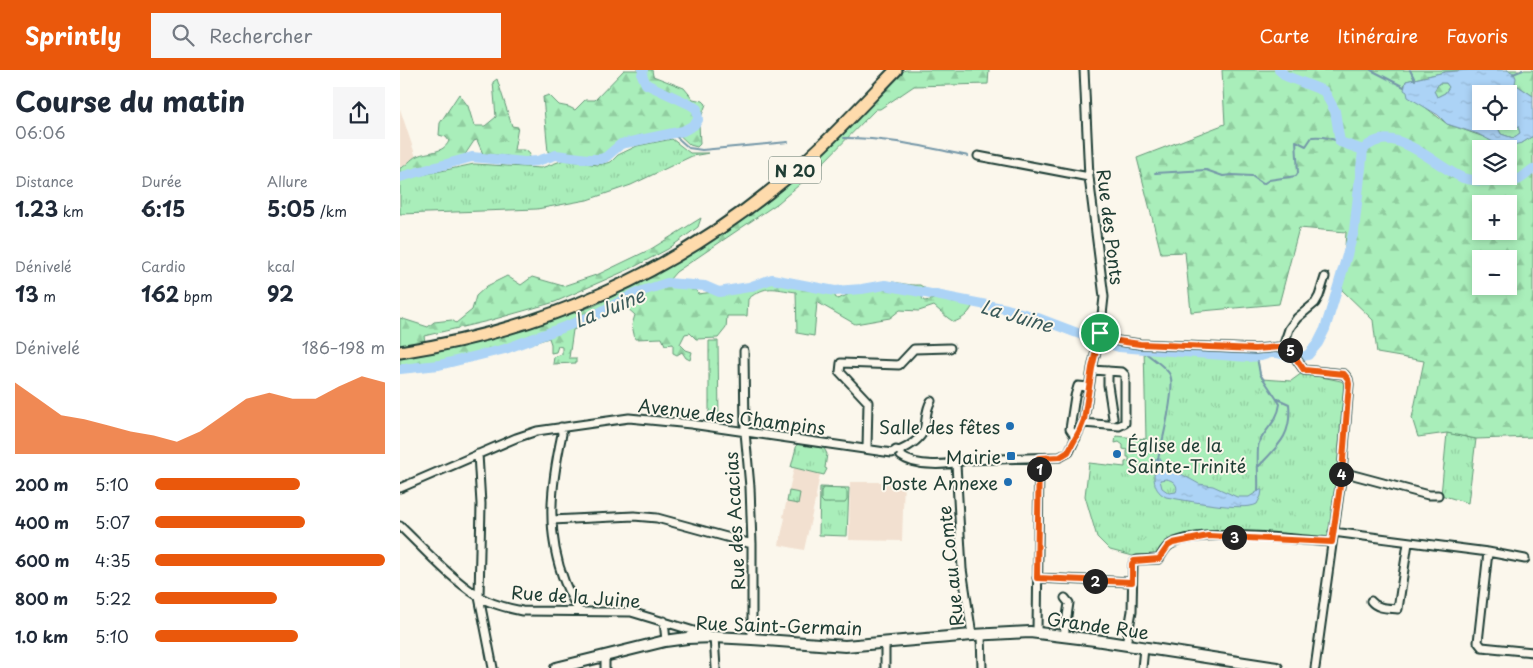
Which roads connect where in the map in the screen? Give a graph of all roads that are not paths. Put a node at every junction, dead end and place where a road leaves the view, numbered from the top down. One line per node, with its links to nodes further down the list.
1 (887, 70): 8 (main road, N 20)
2 (896, 70): 12 (main road, N 20)
3 (1084, 70): 5 (street, Rue des Ponts)
4 (978, 156): 5 (street)
5 (1089, 177): 7 (street, Rue des Ponts)
6 (1325, 277): 9 (street)
7 (1100, 334): 9 (street); 13 (street, Rue des Ponts)
8 (400, 345)
9 (1283, 347): 28 (street)
10 (950, 348): 22 (street)
11 (744, 351): 20 (street, Rue des Acacias)
12 (400, 352)
13 (1092, 370): 14 (street); 15 (street, Rue des Ponts)
14 (1108, 371): 17 (street); 18 (street)
15 (1089, 387): 18 (street, Rue des Ponts); 21 (street)
16 (931, 401): 24 (street)
17 (1113, 418)
18 (1083, 423): 21 (street, Rue des Ponts)
19 (561, 427): 20 (street, Avenue des Champins); 25 (street, Avenue des Champins); 31 (street)
20 (745, 432): 22 (street, Avenue des Champins); 36 (street, Rue des Acacias)
21 (1076, 438): 23 (street, Rue des Ponts)
22 (867, 448): 24 (street, Avenue des Champins)
23 (1068, 452): 26 (street, Avenue des Champins)
24 (897, 453): 27 (street, Avenue des Champins)
25 (478, 454): 29 (street, Avenue des Champins); 41 (street)
26 (1039, 458): 27 (street, Avenue des Champins); 39 (street)
27 (956, 464): 47 (street, Rue au Comte)
28 (1342, 472): 30 (street); 33 (street)
29 (400, 488)
30 (1438, 495)
31 (552, 520): 36 (street); 44 (street)
32 (400, 526): 41 (street, Rue de la Juine)
33 (1334, 532): 34 (street); 35 (street)
34 (1332, 542): 40 (street); 66 (street)
35 (1408, 543): 37 (street); 43 (street)
36 (752, 544): 50 (street, Rue des Acacias)
37 (1488, 552): 38 (street); 56 (street)
38 (1526, 559)
39 (1037, 578): 40 (street); 46 (street)
40 (1132, 582): 54 (street)
41 (479, 597): 44 (street, Rue de la Juine); 58 (street)
42 (1065, 598): 48 (street)
43 (1371, 601)
44 (579, 611): 45 (street, Rue de la Juine)
45 (664, 621): 49 (street, Rue de la Juine); 51 (street)
46 (1037, 632): 47 (main road, Grande Rue); 48 (main road, Grande Rue)
47 (977, 635): 52 (main road, Grande Rue); 63 (street, Rue au Comte)
48 (1064, 636): 54 (main road, Grande Rue)
49 (714, 637): 50 (main road, Rue Saint-Germain); 51 (main road, Rue Saint-Germain); 61 (street)
50 (752, 639): 53 (main road, Rue Saint-Germain)
51 (666, 641): 57 (main road, Rue Saint-Germain)
52 (914, 641): 53 (main road, Rue Saint-Germain)
53 (885, 644): 62 (street)
54 (1126, 645): 55 (main road, Grande Rue)
55 (1144, 648): 64 (street); 65 (main road, Grande Rue)
56 (1533, 652)
57 (605, 656): 59 (main road, Rue Saint-Germain); 60 (street)
58 (493, 668)
59 (556, 668)
60 (605, 668)
61 (716, 668)
62 (885, 668)
63 (982, 668)
64 (1142, 668)
65 (1277, 668)
66 (1315, 668)

